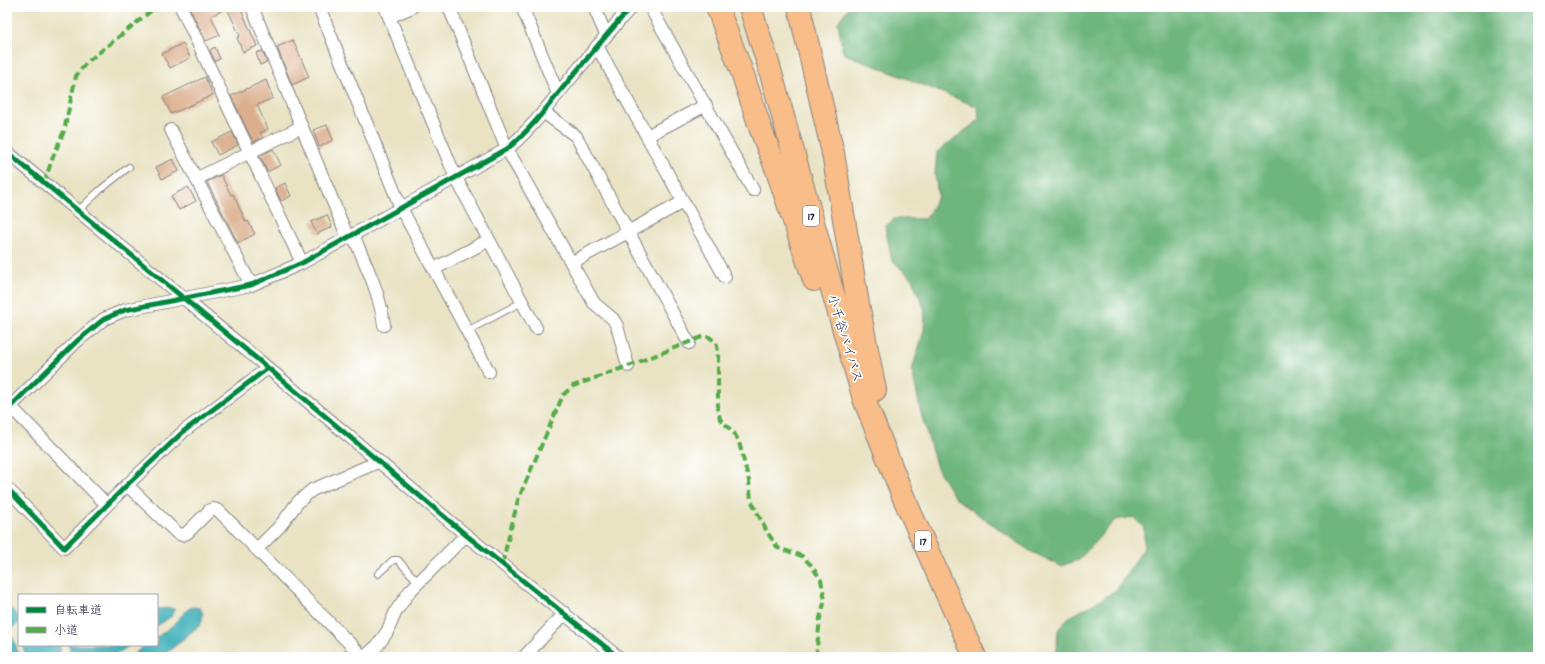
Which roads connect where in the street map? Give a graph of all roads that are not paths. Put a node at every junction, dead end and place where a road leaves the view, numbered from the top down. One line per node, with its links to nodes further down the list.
1 (181, 7): 24 (street)
2 (252, 7): 19 (street)
3 (319, 7): 30 (street)
4 (412, 7): 13 (street)
5 (449, 7): 22 (street)
6 (522, 7): 16 (street)
7 (594, 7): 14 (street)
8 (631, 7): 14 (street)
9 (650, 7): 17 (street)
10 (717, 7): 49 (highway)
11 (750, 7): 49 (highway, 小千谷バイパス / 17)
12 (800, 7): 51 (highway)
13 (387, 12): 26 (street)
14 (606, 35): 15 (street)
15 (597, 46): 16 (street); 21 (street)
16 (558, 94): 18 (street)
17 (706, 106): 21 (street); 28 (street)
18 (543, 112): 22 (street); 32 (street)
19 (302, 127): 24 (street); 33 (street)
20 (171, 130): 27 (street)
21 (647, 136): 29 (street)
22 (507, 149): 26 (street); 36 (street)
23 (7, 152): 31 (street)
24 (250, 154): 27 (street); 35 (street)
25 (129, 167): 31 (lane)
26 (456, 178): 30 (street); 34 (street)
27 (196, 179): 39 (street)
28 (753, 190)
29 (683, 202): 32 (street); 38 (street)
30 (401, 208): 33 (street); 37 (street)
31 (78, 211): 40 (street)
32 (628, 232): 36 (street); 45 (street)
33 (350, 236): 35 (street); 42 (street)
34 (489, 240): 37 (street); 41 (street)
35 (302, 263): 39 (street)
36 (572, 263): 46 (street)
37 (434, 269): 44 (street)
38 (725, 277)
39 (251, 285): 40 (street)
40 (184, 299): 47 (street); 50 (street)
41 (522, 302): 43 (street); 44 (lane)
42 (384, 325)
43 (536, 328)
44 (467, 331): 48 (street)
45 (688, 343)
46 (628, 366)
47 (268, 368): 52 (street); 53 (street)
48 (490, 372)
49 (864, 399): 51 (highway, 小千谷バイパス / 17)
50 (9, 408): 55 (street)
51 (874, 424): 64 (highway, 小千谷バイパス / 17)
52 (378, 462): 56 (street); 57 (street)
53 (127, 485): 55 (street); 57 (street)
54 (7, 488): 55 (street)
55 (107, 505)
56 (466, 535): 59 (street); 60 (street)
57 (257, 549): 61 (street)
58 (378, 574): 59 (lane)
59 (418, 582): 61 (street)
60 (565, 613): 62 (street); 63 (street)
61 (364, 657)
62 (524, 657)
63 (618, 657)
64 (975, 657)

